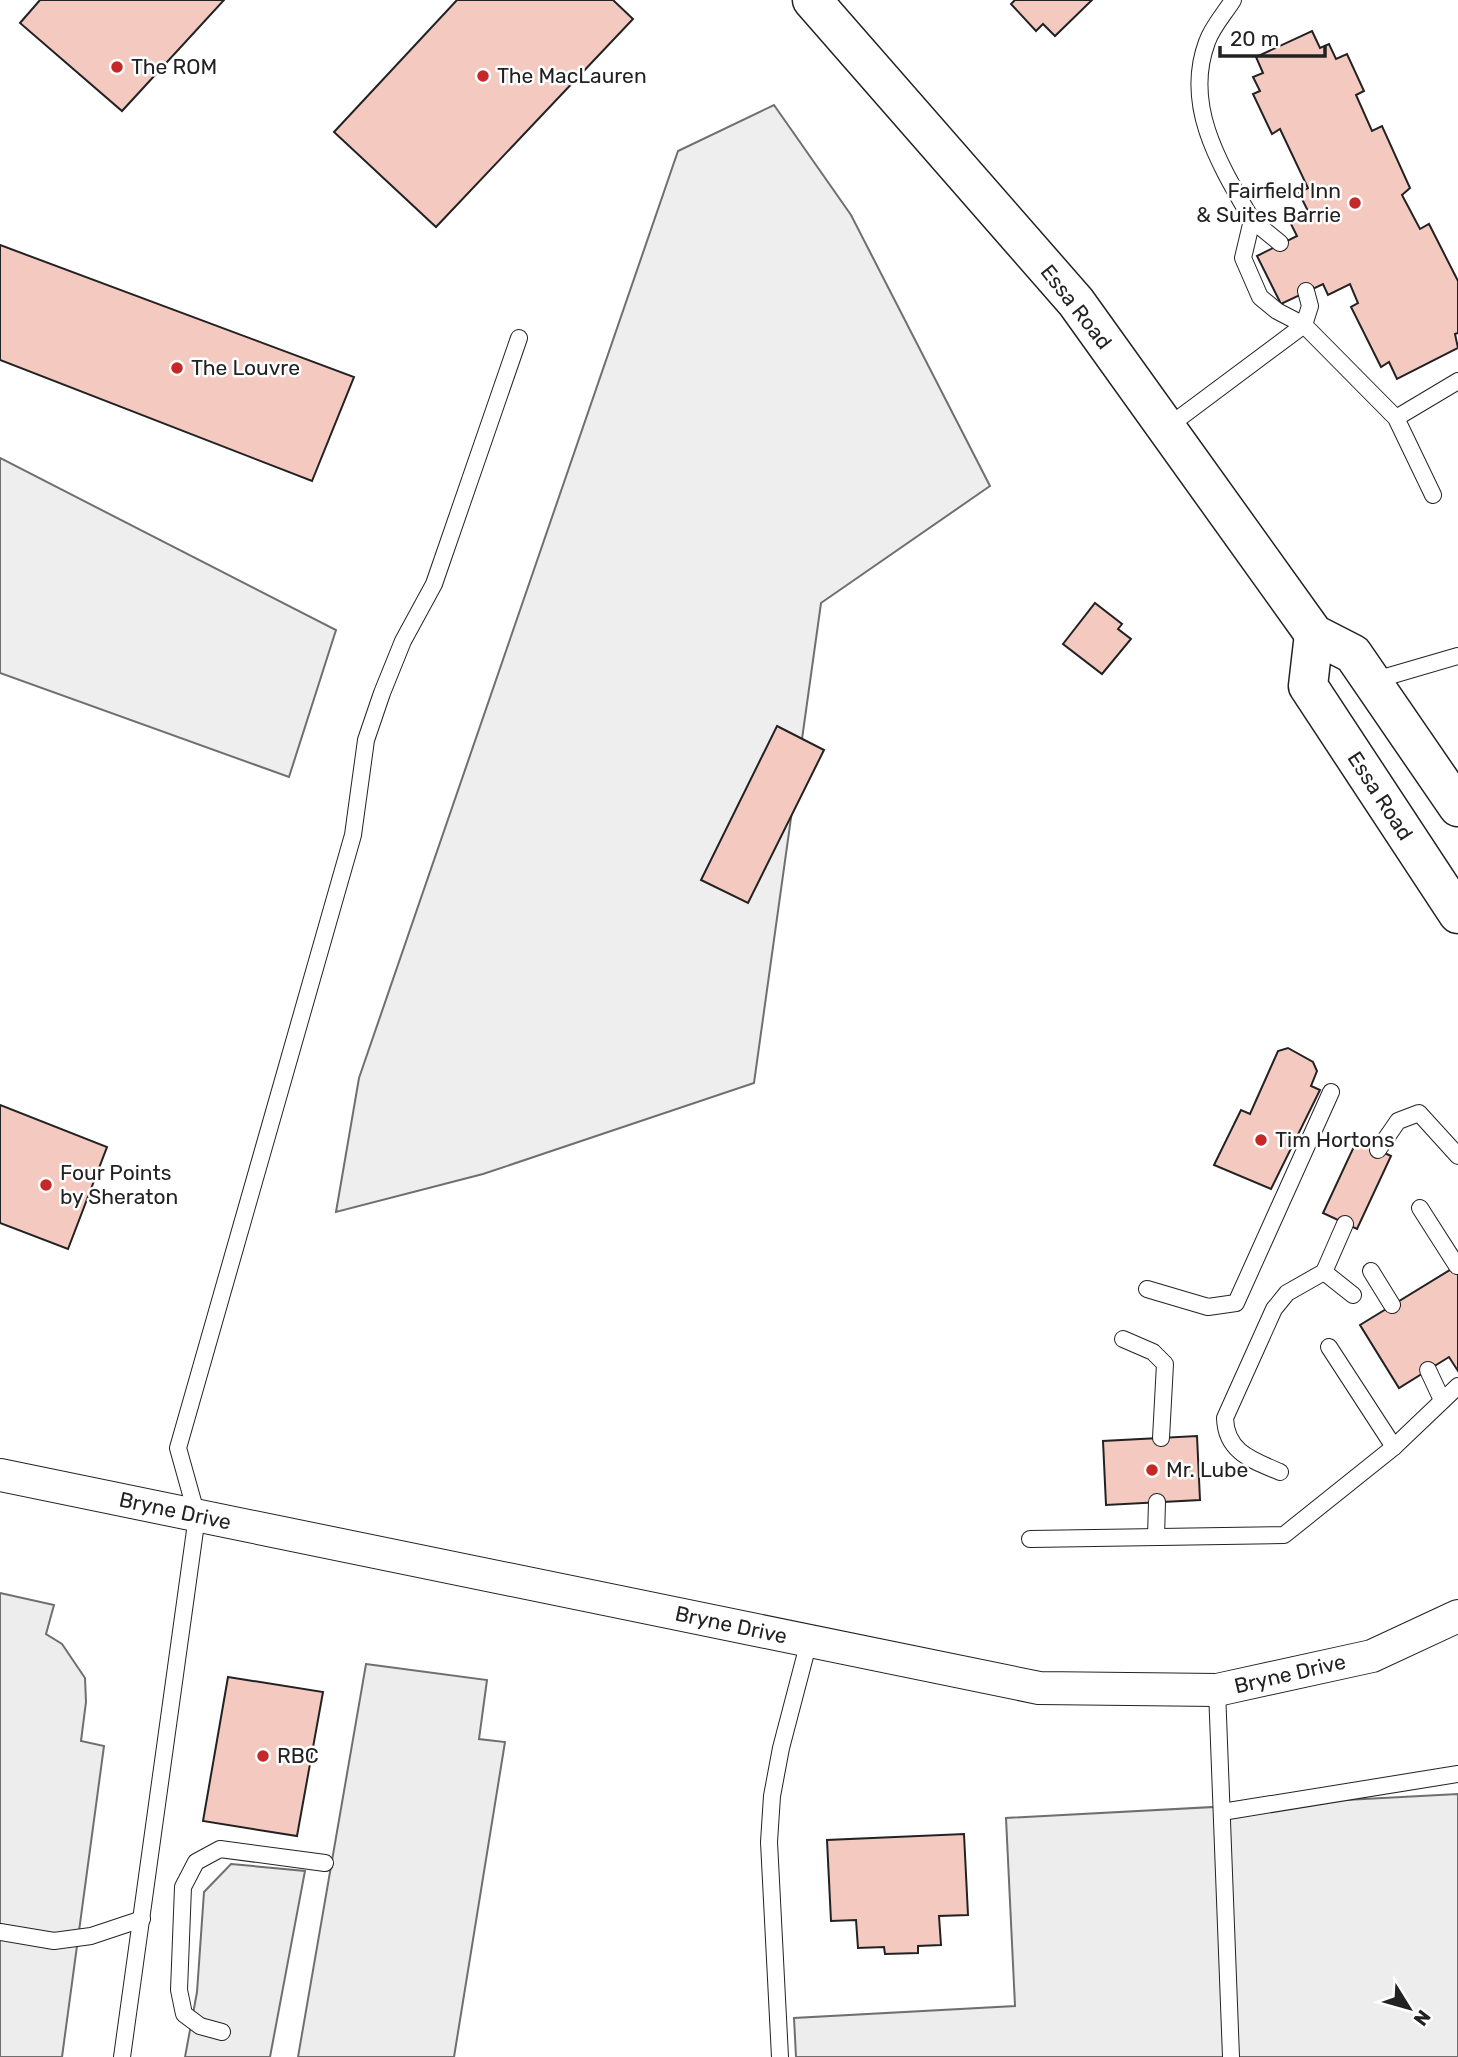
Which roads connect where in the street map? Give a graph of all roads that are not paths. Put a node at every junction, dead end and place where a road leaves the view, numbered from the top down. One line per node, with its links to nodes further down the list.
1 (812, 0): 10 (main road, Essa Road)
2 (1233, 0): 3 (lane)
3 (1252, 220): 4 (lane); 6 (lane)
4 (1280, 243)
5 (1306, 291): 6 (lane)
6 (1304, 325): 9 (lane); 10 (lane)
7 (519, 338): 38 (lane)
8 (1458, 382): 9 (lane)
9 (1396, 418): 11 (lane)
10 (1166, 428): 12 (main road, Essa Road)
11 (1433, 495)
12 (1314, 634): 14 (main road, Essa Road); 16 (main road, Essa Road)
13 (1458, 656): 14 (lane)
14 (1372, 681): 15 (main road, Essa Road)
15 (1458, 807)
16 (1458, 914)
17 (1331, 1092): 25 (lane)
18 (1378, 1150): 19 (lane)
19 (1458, 1156)
20 (1420, 1208): 22 (lane)
21 (1345, 1224): 24 (lane)
22 (1457, 1266)
23 (1371, 1270): 27 (lane)
24 (1324, 1272): 26 (lane); 35 (lane)
25 (1147, 1289)
26 (1353, 1296)
27 (1392, 1305)
28 (1123, 1339): 33 (lane)
29 (1329, 1347): 34 (lane)
30 (1428, 1370): 32 (lane)
31 (1458, 1386): 32 (lane)
32 (1442, 1400): 34 (lane)
33 (1161, 1438)
34 (1394, 1447): 39 (lane)
35 (1280, 1472)
36 (0, 1475): 38 (street, Bryne Drive)
37 (1157, 1502): 39 (lane)
38 (197, 1516): 42 (street, Bryne Drive); 47 (lane)
39 (1156, 1537): 40 (lane)
40 (1030, 1539)
41 (1458, 1616): 43 (street, Bryne Drive)
42 (809, 1641): 43 (street, Bryne Drive); 51 (lane)
43 (1217, 1690): 45 (lane)
44 (1458, 1774): 45 (lane)
45 (1222, 1812): 52 (lane)
46 (325, 1863): 49 (lane)
47 (142, 1919): 48 (lane); 50 (lane)
48 (0, 1932)
49 (222, 2032)
50 (122, 2057)
51 (780, 2057)
52 (1231, 2057)

